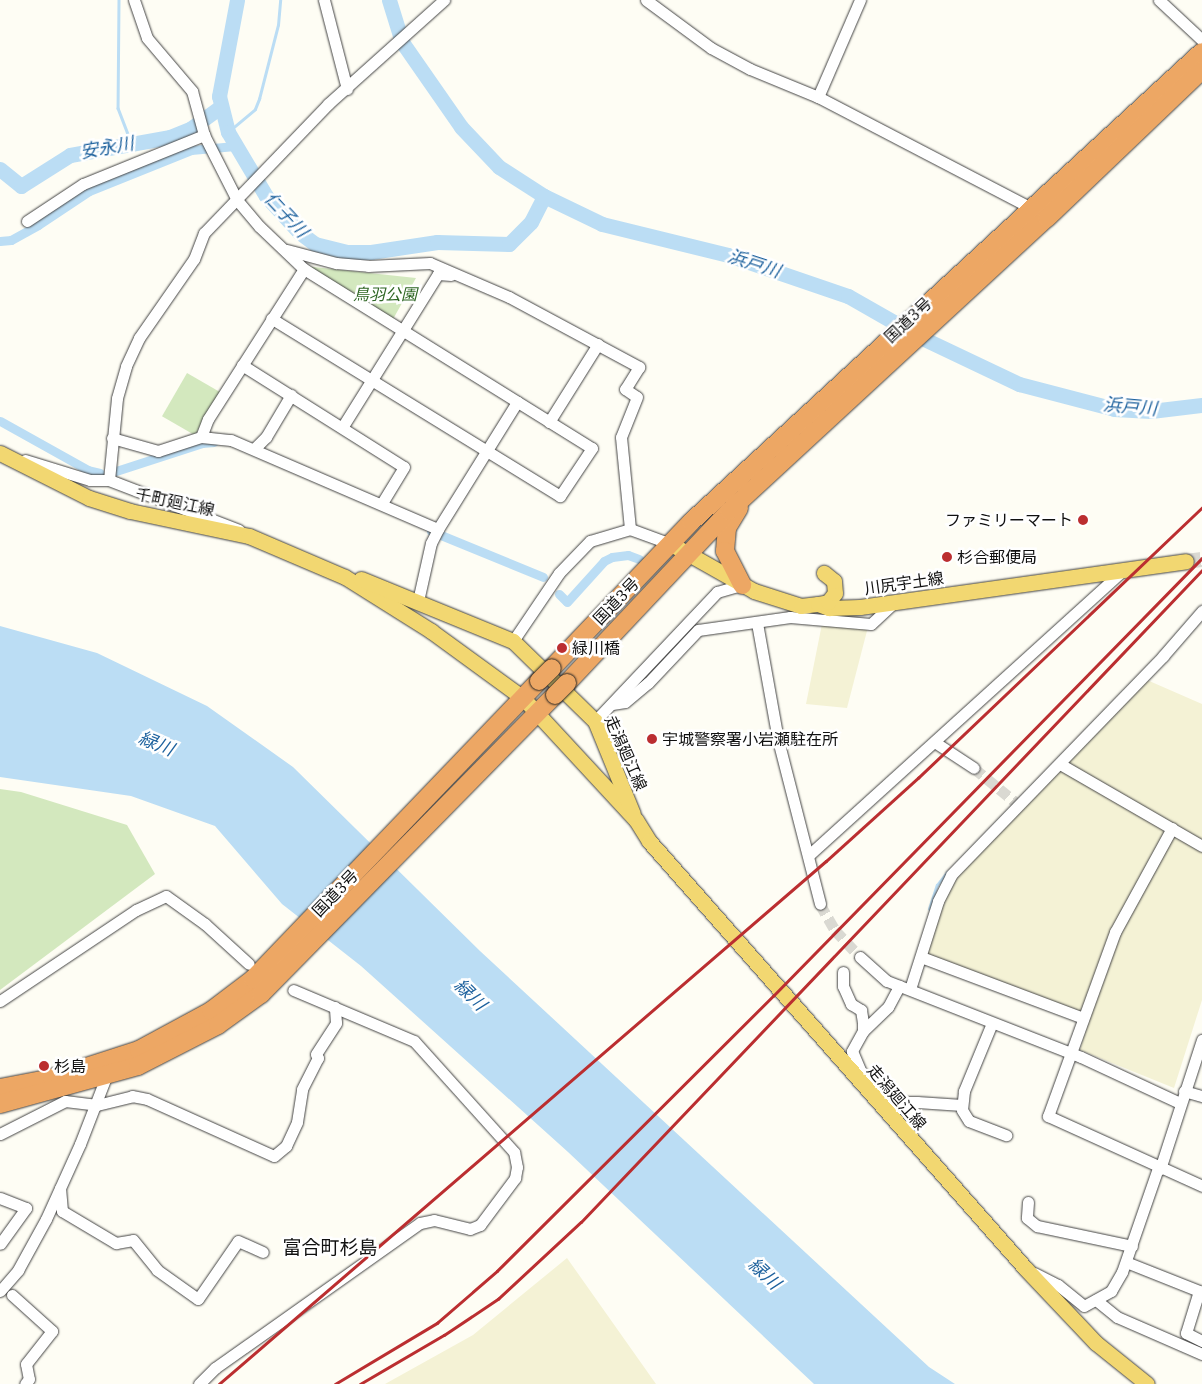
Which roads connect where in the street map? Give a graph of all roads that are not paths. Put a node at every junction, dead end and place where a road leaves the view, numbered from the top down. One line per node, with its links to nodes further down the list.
1 (134, 0): 12 (street)
2 (324, 0): 10 (street)
3 (646, 0): 11 (street)
4 (860, 0): 11 (street)
5 (1159, 0): 7 (street)
6 (442, 1): 10 (street)
7 (1202, 40)
8 (1202, 52): 14 (highway, 国道3号)
9 (1202, 70): 15 (highway, 国道3号)
10 (347, 89): 13 (street)
11 (818, 96): 14 (street)
12 (204, 135): 13 (street); 16 (street)
13 (237, 200): 17 (street); 31 (street)
14 (1032, 208): 15 (street); 23 (highway, 国道3号)
15 (1047, 218): 23 (highway, 国道3号)
16 (27, 221)
17 (286, 249): 18 (street); 19 (street)
18 (304, 270): 20 (street); 21 (street)
19 (457, 275): 21 (street); 22 (street)
20 (272, 318): 24 (street); 25 (street)
21 (403, 330): 25 (street); 27 (street)
22 (598, 344): 28 (street); 39 (street)
23 (880, 358): 36 (highway, 国道3号); 41 (highway, 国道3号)
24 (242, 365): 26 (street); 30 (street)
25 (371, 381): 29 (street); 33 (street)
26 (291, 395): 29 (street); 32 (street)
27 (517, 402): 28 (street); 33 (street)
28 (549, 422): 33 (street)
29 (343, 426): 37 (street)
30 (201, 437): 31 (street); 32 (street)
31 (112, 438): 35 (street)
32 (254, 450): 37 (street)
33 (487, 451): 38 (street)
34 (1, 454): 35 (street); 40 (main road, 千町廻江線)
35 (108, 480): 40 (street)
36 (754, 488): 41 (highway, 国道3号); 46 (highway)
37 (382, 504): 38 (street)
38 (438, 529): 47 (street)
39 (630, 529): 41 (street); 52 (street)
40 (249, 536): 45 (main road, 千町廻江線)
41 (678, 549): 46 (main road, 川尻宇土線); 53 (highway, 国道3号, bridge); 55 (highway, 国道3号)
42 (1186, 561): 43 (main road, 川尻宇土線)
43 (1123, 570): 48 (main road, 川尻宇土線); 57 (street)
44 (824, 573): 49 (main road)
45 (345, 576): 47 (main road, 千町廻江線); 53 (main road, 千町廻江線)
46 (742, 585): 49 (main road, 川尻宇土線); 54 (street)
47 (418, 601): 52 (main road, 千町廻江線)
48 (895, 602): 49 (main road, 川尻宇土線); 51 (street)
49 (818, 604)
50 (1202, 611): 58 (street)
51 (757, 623): 54 (street); 63 (street)
52 (513, 641): 56 (main road, 走潟廻江線)
53 (520, 702): 55 (main road, 走潟廻江線); 80 (highway, 国道3号)
54 (612, 704): 56 (street)
55 (534, 717): 60 (main road, 走潟廻江線); 79 (highway, 国道3号)
56 (595, 721): 60 (main road, 走潟廻江線)
57 (936, 742): 59 (street); 63 (street)
58 (1060, 764): 61 (street); 66 (street)
59 (974, 768)
60 (636, 820): 78 (main road, 走潟廻江線)
61 (1172, 828): 62 (street); 73 (street)
62 (1202, 846)
63 (810, 855): 64 (street)
64 (820, 904)
65 (860, 957): 69 (street)
66 (921, 957): 69 (street); 73 (street)
67 (249, 964): 71 (street)
68 (843, 972): 75 (street)
69 (905, 987): 74 (street); 75 (street)
70 (293, 990): 72 (street)
71 (0, 1001)
72 (336, 1007): 85 (street); 105 (street)
73 (1082, 1018): 77 (street)
74 (992, 1023): 77 (street); 86 (street)
75 (863, 1031): 78 (street)
76 (1202, 1040): 81 (street)
77 (1071, 1055): 83 (street); 89 (street)
78 (860, 1076): 86 (street); 98 (main road, 走潟廻江線)
79 (106, 1077): 84 (highway, 国道3号); 85 (street)
80 (0, 1088)
81 (1184, 1091): 82 (street); 83 (street)
82 (1202, 1096)
83 (1180, 1103): 89 (street)
84 (0, 1104)
85 (97, 1105): 87 (street); 91 (street)
86 (962, 1105): 88 (street)
87 (0, 1134)
88 (1006, 1134)
89 (1159, 1168): 90 (street); 95 (street)
90 (1202, 1186)
91 (60, 1188): 96 (street); 99 (street)
92 (0, 1198): 94 (street)
93 (1028, 1202): 95 (street)
94 (0, 1244)
95 (1132, 1246): 97 (street)
96 (263, 1252)
97 (1126, 1262): 101 (street); 102 (street)
98 (1025, 1268): 101 (street); 106 (main road, 走潟廻江線)
99 (0, 1291)
100 (12, 1295): 104 (street)
101 (1096, 1300): 103 (street)
102 (1202, 1341)
103 (1202, 1354)
104 (25, 1384)
105 (199, 1384)
106 (1147, 1384)

